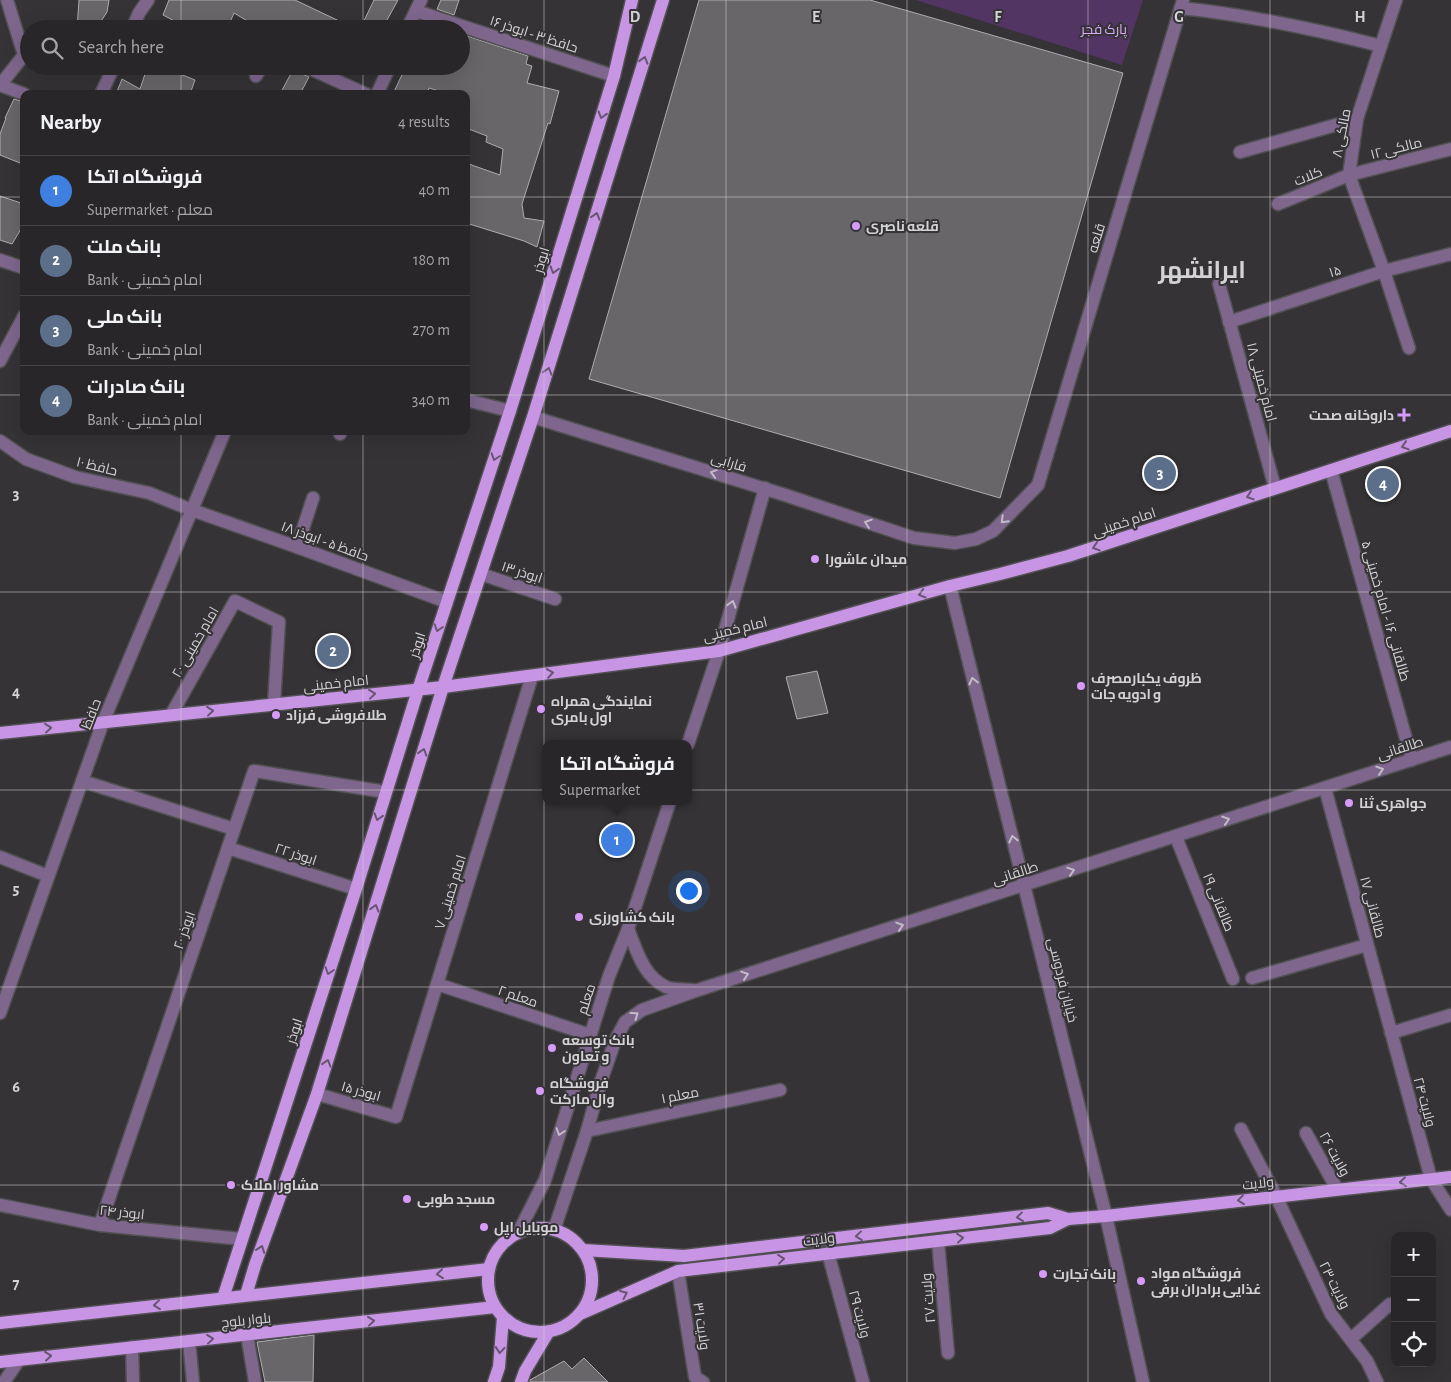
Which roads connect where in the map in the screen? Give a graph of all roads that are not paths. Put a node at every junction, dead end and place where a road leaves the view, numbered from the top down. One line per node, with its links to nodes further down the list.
1 (7, 0): 12 (street)
2 (148, 0): 8 (street)
3 (632, 0): 18 (main road, ابوذر)
4 (663, 0): 40 (main road, one-way to 4)
5 (1396, 0): 13 (street, مالکی ۸)
6 (1182, 4): 13 (street); 45 (street, قلعه)
7 (418, 5): 9 (street); 10 (street, حافظ ۳ - ابوذر ۱۶)
8 (136, 20)
9 (411, 20)
10 (459, 20)
11 (470, 24): 18 (street, حافظ ۳ - ابوذر ۱۶)
12 (20, 42)
13 (1381, 46): 24 (street, مالکی ۸)
14 (20, 60): 19 (street)
15 (110, 75): 20 (street)
16 (324, 75): 21 (street)
17 (386, 75): 22 (street)
18 (614, 76): 39 (main road, ابوذر, one-way to 39)
19 (0, 84): 23 (street)
20 (103, 90)
21 (357, 90)
22 (379, 90)
23 (20, 92)
24 (1357, 119): 26 (street); 27 (street, مالکی ۸)
25 (1451, 149): 27 (street, مالکی ۱۲)
26 (1240, 152)
27 (1349, 176): 28 (street, کلات); 32 (street, مالکی ۸)
28 (1278, 204)
29 (1451, 254): 32 (street, ۱۵)
30 (0, 260): 31 (street)
31 (20, 267)
32 (1384, 271): 34 (street, ۱۵); 36 (street, مالکی ۸)
33 (1219, 284): 34 (street, امام خمینی ۱۸)
34 (1229, 322): 47 (street, امام خمینی ۱۸)
35 (20, 324): 37 (street)
36 (1409, 348)
37 (0, 361)
38 (470, 401): 39 (street)
39 (510, 411): 54 (main road, ابوذر, one-way to 54)
40 (533, 417): 46 (street, فارابی, one-way to 40); 51 (main road)
41 (1451, 431): 44 (main road, امام خمینی, one-way to 44)
42 (223, 435): 49 (street, حافظ)
43 (0, 441): 49 (street, حافظ ۱۰)
44 (1331, 470): 47 (main road, امام خمینی); 65 (street, طالقانی ۱۶ - امام خمینی ۵)
45 (1038, 485): 46 (street, فارابی, one-way to 46)
46 (765, 488): 55 (street, one-way to 46)
47 (1275, 488): 52 (main road, امام خمینی, one-way to 52)
48 (313, 498): 50 (street)
49 (192, 510): 50 (street, حافظ ۵ - ابوذر ۱۸); 61 (street, حافظ)
50 (297, 547): 54 (street, حافظ ۵ - ابوذر ۱۸)
51 (481, 574): 53 (street, ابوذر ۱۳); 57 (main road)
52 (950, 586): 55 (main road, امام خمینی, one-way to 55); 75 (street, خیابان فردوسی, one-way to 52)
53 (555, 599)
54 (447, 602): 58 (main road, ابوذر, one-way to 58)
55 (719, 651): 56 (main road, امام خمینی, one-way to 55); 63 (street)
56 (532, 676): 57 (main road, امام خمینی); 81 (street, امام خمینی ۷)
57 (443, 687): 58 (main road, امام خمینی); 88 (main road, one-way to 57)
58 (418, 690): 59 (main road, امام خمینی, one-way to 58); 68 (main road, ابوذر)
59 (274, 704): 60 (main road, امام خمینی, one-way to 59); 60 (street, امام خمینی ۲۰)
60 (171, 715): 61 (main road, امام خمینی)
61 (103, 722): 62 (main road, امام خمینی, one-way to 61); 66 (street, حافظ)
62 (0, 733)
63 (689, 740)
64 (1451, 748): 65 (street, طالقانی)
65 (1412, 760): 67 (street, طالقانی, one-way to 65)
66 (82, 781): 70 (street); 74 (street, حافظ)
67 (1325, 788): 71 (street, طالقانی, one-way to 67); 78 (street, طالقانی ۱۷)
68 (386, 792): 70 (street, ابوذر ۲۰); 76 (main road, ابوذر, one-way to 76)
69 (669, 805): 77 (street, معلم)
70 (234, 829): 72 (street, ابوذر ۲۰)
71 (1176, 836): 75 (street, طالقانی, one-way to 71); 80 (street, طالقانی ۱۹)
72 (228, 848): 76 (street, ابوذر ۲۲); 101 (street, ابوذر ۲۰)
73 (0, 856): 74 (street)
74 (48, 876): 83 (street, حافظ)
75 (1025, 886): 82 (street, طالقانی, one-way to 75); 99 (street, خیابان فردوسی)
76 (356, 889): 104 (main road, ابوذر, one-way to 104)
77 (628, 929): 82 (street); 86 (street, معلم)
78 (1367, 945): 79 (street); 85 (street, طالقانی ۱۷)
79 (1252, 978)
80 (1233, 979)
81 (437, 984): 86 (street, معلم ۲); 89 (street, امام خمینی ۷)
82 (698, 990): 91 (street, طالقانی, one-way to 82)
83 (0, 1013)
84 (1451, 1015): 85 (street)
85 (1391, 1033): 94 (street, ولایت ۲۴)
86 (590, 1035): 103 (street, معلم, one-way to 103)
87 (780, 1090): 91 (street, معلم ۱)
88 (317, 1094): 89 (street, ابوذر ۱۵); 110 (main road, one-way to 88)
89 (396, 1117)
90 (1241, 1129): 96 (street, ولایت ۲۳)
91 (587, 1131): 102 (street)
92 (1306, 1133): 95 (street, ولایت ۲۶)
93 (1451, 1177): 94 (main road, ولایت)
94 (1430, 1179): 95 (main road, ولایت, one-way to 95); 98 (street, ولایت ۲۴)
95 (1337, 1190): 96 (main road, ولایت)
96 (1276, 1196): 99 (main road, ولایت, one-way to 99); 119 (street, ولایت ۲۳)
97 (0, 1205): 101 (street, ابوذر ۲۴)
98 (1451, 1210)
99 (1106, 1216): 100 (main road, ولایت); 133 (street, خیابان فردوسی)
100 (1068, 1219): 105 (main road, ولایت, one-way to 100); 106 (main road, ولایت, one-way to 106)
101 (100, 1225): 104 (street, ابوذر ۲۴)
102 (554, 1230): 103 (main road); 106 (main road)
103 (518, 1233): 108 (main road)
104 (242, 1239): 111 (main road, ابوذر)
105 (938, 1241): 107 (main road, ولایت); 122 (street, ولایت ۲۷)
106 (583, 1250): 114 (main road)
107 (828, 1253): 109 (main road, ولایت, one-way to 107); 132 (street, ولایت ۲۹)
108 (489, 1269): 110 (main road, بلوار بلوچ, one-way to 110); 113 (main road)
109 (678, 1271): 114 (main road, ولایت, one-way to 109); 131 (street, ولایت ۳۱)
110 (246, 1295): 111 (main road, بلوار بلوچ)
111 (223, 1298): 116 (main road, بلوار بلوچ, one-way to 116)
112 (1390, 1304): 119 (street)
113 (495, 1307): 115 (main road); 118 (main road, بلوار بلوچ, one-way to 113)
114 (580, 1314): 117 (main road)
115 (503, 1318): 117 (main road); 129 (main road, one-way to 129)
116 (0, 1322)
117 (549, 1331): 130 (main road)
118 (247, 1334): 120 (main road, بلوار بلوچ, one-way to 118); 128 (street)
119 (1351, 1339): 134 (street, ولایت ۲۳)
120 (189, 1341): 121 (main road, بلوار بلوچ); 127 (street)
121 (132, 1347): 123 (main road, بلوار بلوچ, one-way to 121); 126 (street)
122 (948, 1353)
123 (19, 1360): 124 (main road, بلوار بلوچ); 125 (street)
124 (0, 1362)
125 (4, 1382)
126 (133, 1382)
127 (193, 1382)
128 (255, 1382)
129 (494, 1382)
130 (521, 1382)
131 (703, 1382)
132 (863, 1382)
133 (1143, 1382)
134 (1377, 1382)

